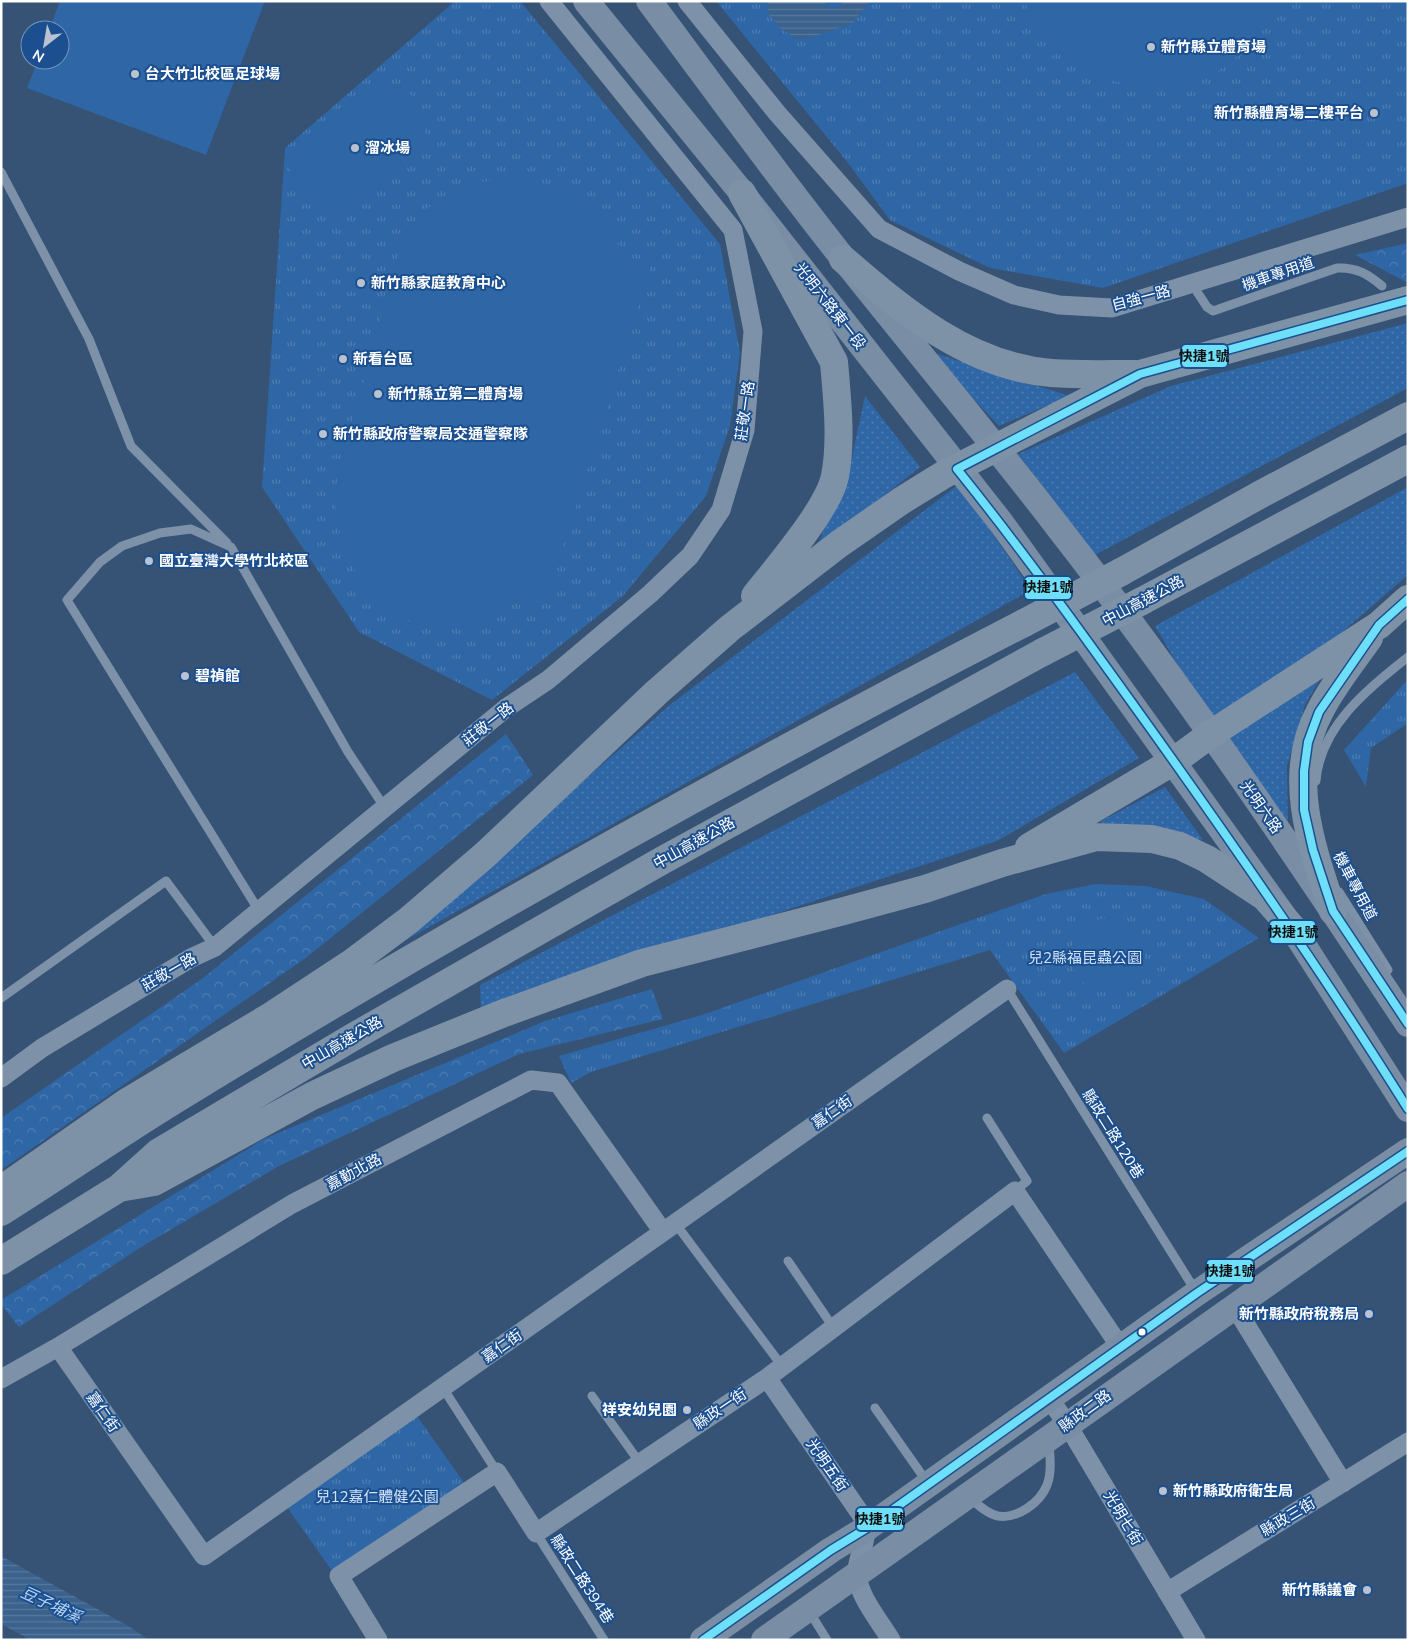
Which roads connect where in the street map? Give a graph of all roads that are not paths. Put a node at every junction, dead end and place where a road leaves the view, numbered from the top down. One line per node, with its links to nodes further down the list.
1 (549, 1): 25 (street, 莊敬一路)
2 (586, 1): 6 (main road, 光明六路東一段)
3 (649, 1): 8 (main road)
4 (687, 1): 9 (street, 自強一路)
5 (1, 172): 17 (lane)
6 (742, 193): 16 (main road, 光明六路東一段); 21 (highway)
7 (1408, 217): 9 (street, 自強一路)
8 (843, 259): 12 (highway); 14 (main road)
9 (1192, 284): 10 (lane, 機車專用道)
10 (1382, 286)
11 (1408, 300): 12 (highway)
12 (1140, 374): 14 (highway)
13 (1408, 416): 18 (highway)
14 (996, 448): 16 (highway); 18 (main road)
15 (1408, 459): 40 (highway, 中山高速公路, bridge)
16 (957, 469): 21 (highway); 24 (main road, 光明六路東一段)
17 (231, 548): 25 (lane); 27 (lane)
18 (1115, 583): 23 (main road, 光明六路); 43 (highway, bridge)
19 (1408, 599): 20 (highway)
20 (1379, 625): 23 (highway); 28 (highway)
21 (730, 628): 41 (highway)
22 (1408, 657): 31 (lane, 機車專用道)
23 (1211, 734): 24 (highway); 28 (main road, 光明六路)
24 (1174, 761): 26 (highway); 29 (main road)
25 (385, 808): 27 (street, 莊敬一路)
26 (1002, 863): 29 (highway); 40 (highway)
27 (259, 911): 30 (street, 莊敬一路)
28 (1333, 911): 34 (main road, 光明六路)
29 (1293, 929): 36 (main road)
30 (215, 947): 33 (lane); 35 (street, 莊敬一路)
31 (1392, 977)
32 (1007, 988): 44 (street, 嘉仁街); 47 (lane, 縣政二路120巷)
33 (1, 998)
34 (1408, 1024)
35 (1, 1078)
36 (1408, 1109)
37 (987, 1118): 42 (lane)
38 (1408, 1151): 47 (main road, 縣政二路)
39 (1408, 1184): 48 (main road, 縣政二路)
40 (119, 1188): 45 (highway, 中山高速公路)
41 (1, 1190)
42 (1015, 1190): 49 (street, 縣政一街); 51 (street)
43 (1, 1212)
44 (669, 1228): 50 (street, 嘉勤北路); 52 (lane); 55 (street, 嘉仁街)
45 (1, 1261)
46 (788, 1261): 49 (lane)
47 (1197, 1293): 51 (main road, 縣政二路)
48 (1235, 1306): 59 (main road, 縣政二路); 63 (street)
49 (833, 1327): 52 (street, 縣政一街)
50 (58, 1347): 54 (street, 嘉勤北路); 55 (street, 嘉仁街)
51 (1121, 1348): 57 (main road, 縣政二路)
52 (782, 1366): 53 (street, 縣政一街)
53 (767, 1378): 61 (street, 縣政一街); 66 (street, 光明五街)
54 (1, 1379)
55 (443, 1388): 62 (lane)
56 (592, 1396): 61 (lane)
57 (1049, 1398): 59 (street, 光明七街); 64 (main road, 縣政二路)
58 (875, 1408): 64 (lane)
59 (1058, 1431): 65 (main road, 縣政二路); 65 (lane); 69 (street, 光明七街)
60 (1408, 1442): 63 (street, 縣政三街)
61 (640, 1463): 67 (street, 縣政一街)
62 (497, 1472): 67 (street); 71 (street)
63 (1343, 1483): 69 (street, 縣政三街)
64 (929, 1484): 66 (main road, 縣政二路)
65 (967, 1495): 68 (main road, 縣政二路)
66 (867, 1528): 68 (street); 73 (main road, 縣政二路)
67 (536, 1533): 72 (lane, 縣政二路394巷)
68 (857, 1572): 70 (main road, 縣政二路); 76 (street)
69 (1167, 1592): 77 (street, 光明七街)
70 (807, 1609): 74 (main road, 縣政二路); 75 (lane)
71 (378, 1640)
72 (604, 1640)
73 (703, 1640)
74 (764, 1640)
75 (828, 1640)
76 (891, 1640)
77 (1196, 1640)

